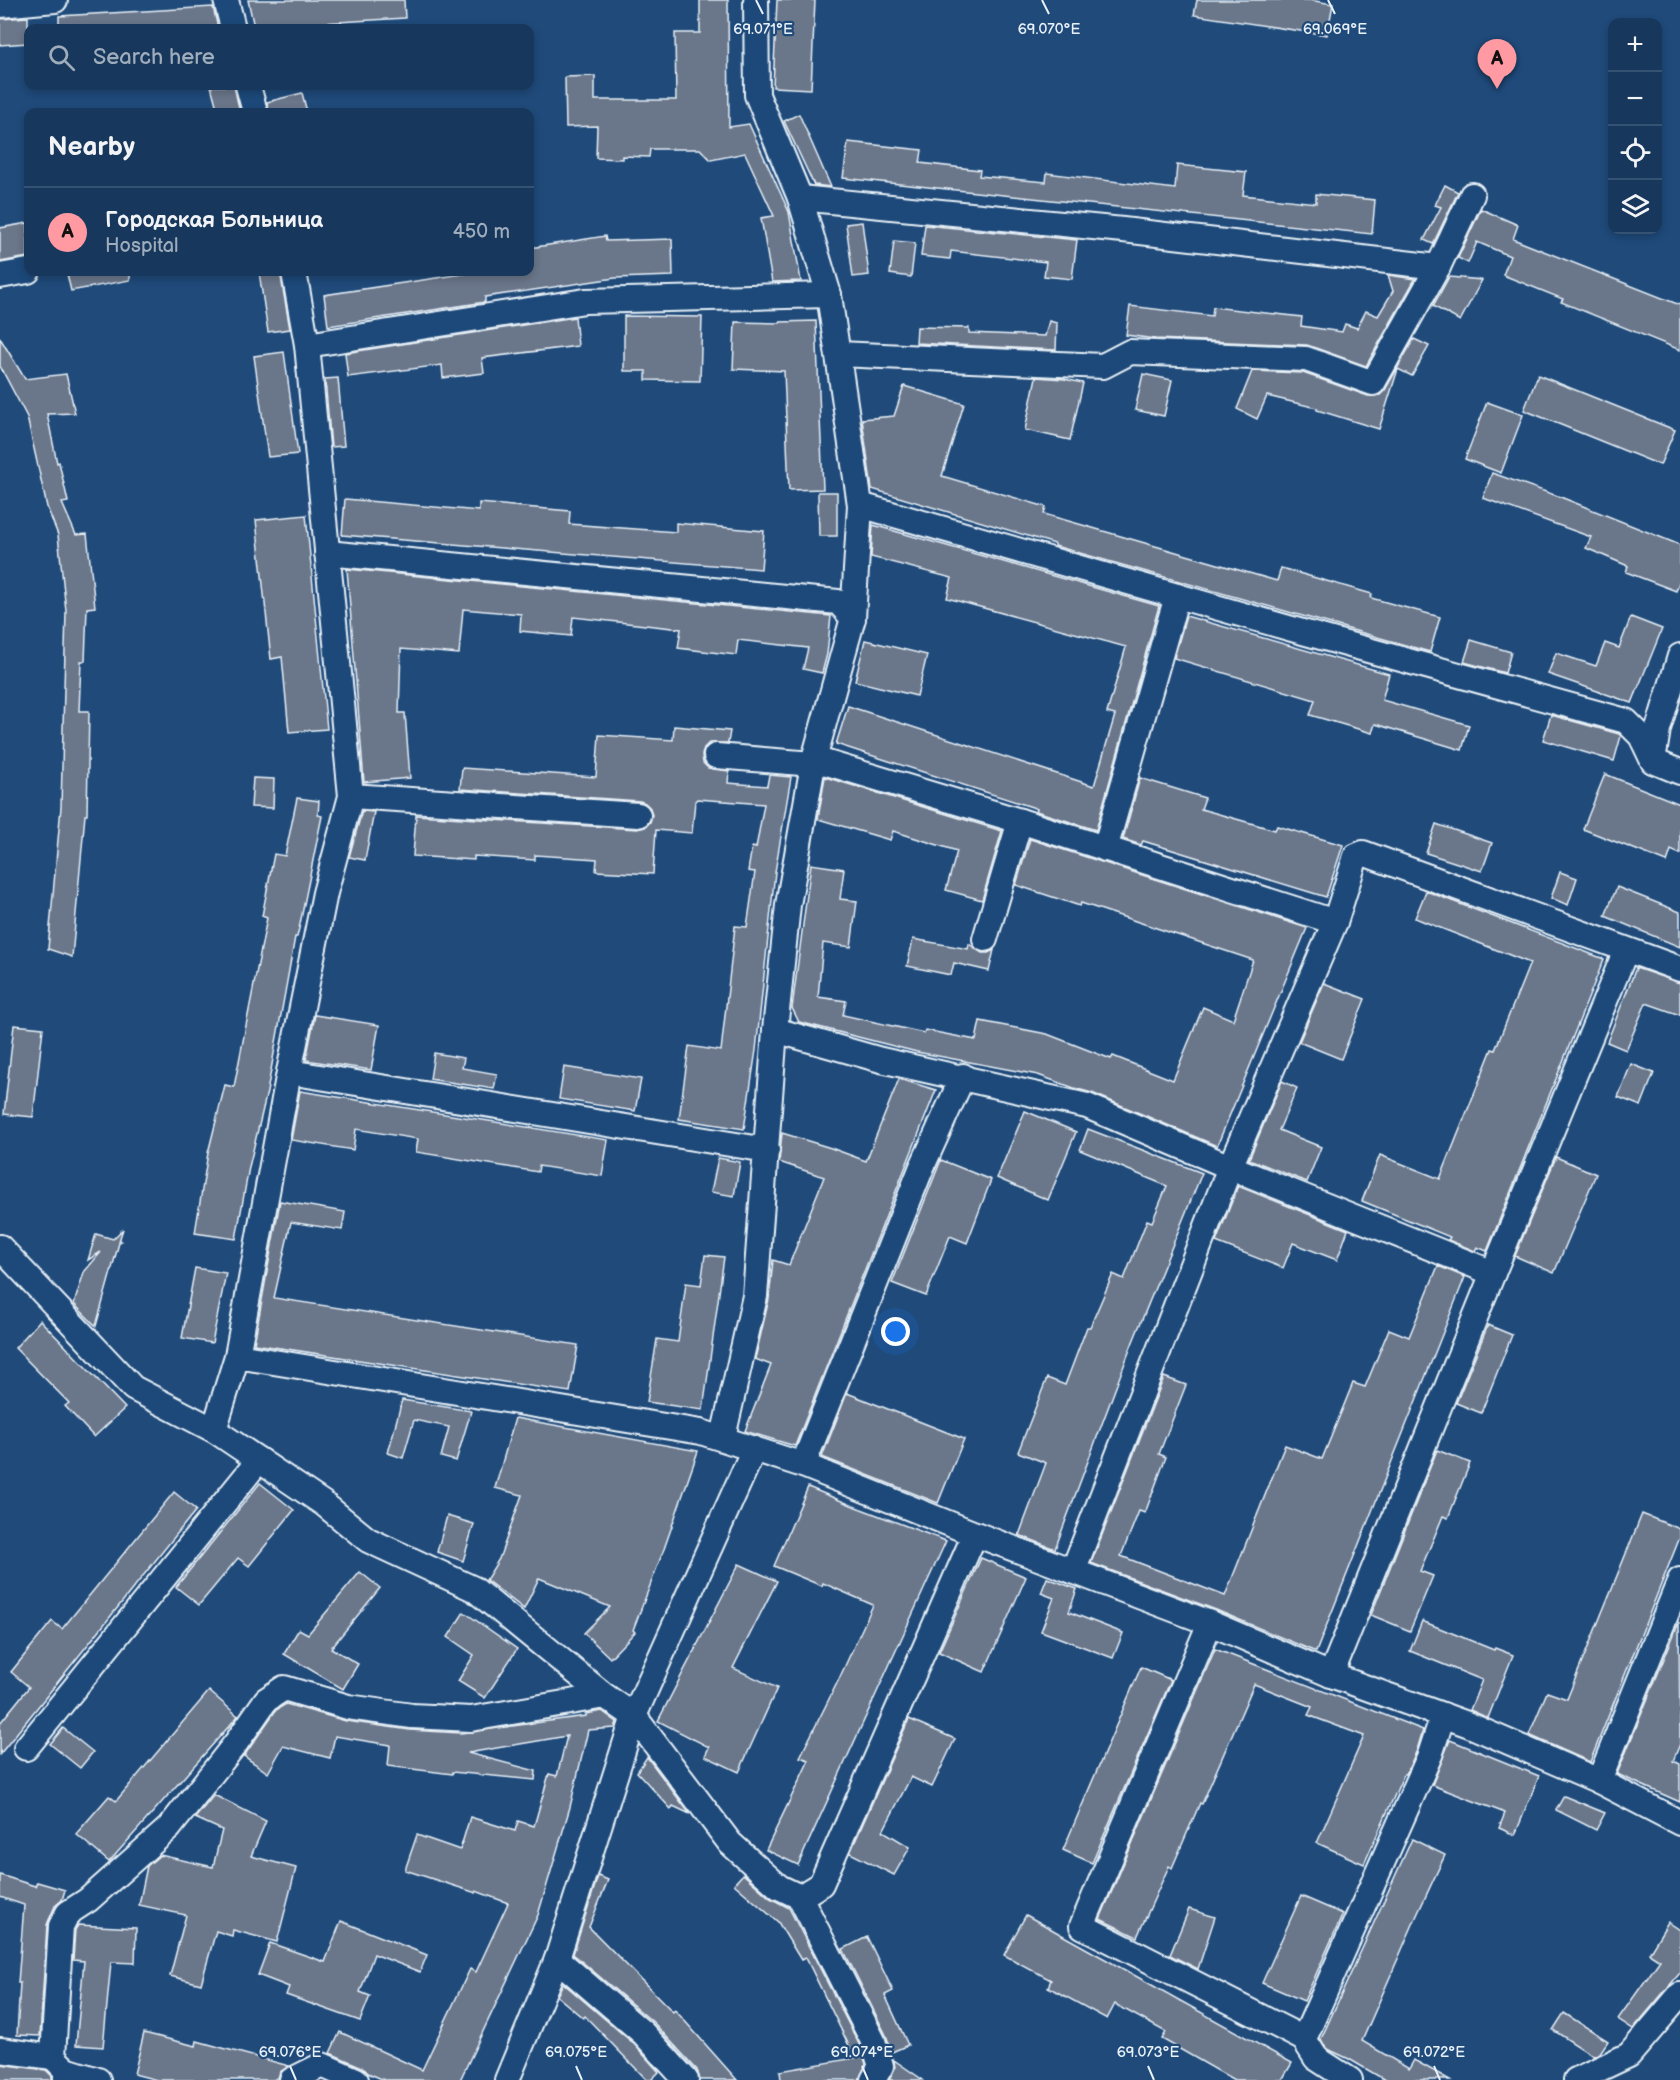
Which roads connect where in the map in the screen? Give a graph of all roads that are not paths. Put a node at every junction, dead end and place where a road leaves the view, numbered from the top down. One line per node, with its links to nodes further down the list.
1 (55, 0): 4 (street)
2 (226, 0): 5 (street)
3 (756, 0): 9 (street)
4 (0, 5)
5 (232, 24)
6 (249, 90): 7 (street)
7 (254, 108)
8 (1472, 195): 10 (street)
9 (800, 198): 10 (street); 14 (street)
10 (1438, 267): 16 (street)
11 (24, 272): 12 (street)
12 (0, 276)
13 (295, 276): 15 (street)
14 (829, 295): 15 (street); 16 (street)
15 (307, 345): 18 (street)
16 (839, 354): 17 (street)
17 (860, 505): 19 (street); 20 (street)
18 (327, 553): 20 (street); 26 (street)
19 (1177, 596): 24 (street); 29 (street)
20 (853, 618): 23 (street)
21 (1680, 656): 24 (street)
22 (716, 756): 23 (street)
23 (813, 761): 28 (street); 34 (street)
24 (1653, 761): 25 (street)
25 (1680, 772)
26 (351, 796): 27 (street); 35 (street)
27 (638, 815)
28 (1020, 821): 29 (street); 31 (street)
29 (1105, 849): 30 (street)
30 (1335, 922): 32 (street); 38 (street)
31 (985, 939)
32 (1626, 950): 33 (street); 40 (street)
33 (1680, 969)
34 (775, 1030): 36 (street); 37 (street)
35 (289, 1072): 37 (street); 41 (street)
36 (963, 1077): 38 (street); 46 (street)
37 (767, 1150): 43 (street)
38 (1230, 1167): 40 (street); 48 (street)
39 (0, 1247): 42 (street)
40 (1493, 1273): 51 (street)
41 (237, 1356): 42 (street); 43 (street)
42 (214, 1430): 45 (street)
43 (723, 1437): 44 (street)
44 (754, 1449): 46 (street); 54 (street)
45 (259, 1460): 52 (street); 55 (street)
46 (803, 1465): 47 (street)
47 (975, 1534): 48 (street); 58 (street)
48 (1073, 1571): 50 (street)
49 (1680, 1580): 56 (street)
50 (1210, 1623): 51 (street); 61 (street)
51 (1331, 1675): 53 (street)
52 (605, 1696): 54 (street); 63 (street)
53 (1443, 1715): 56 (street); 61 (street)
54 (634, 1716): 58 (street); 59 (street)
55 (26, 1748)
56 (1599, 1781): 57 (street)
57 (1680, 1823)
58 (800, 1897): 69 (street)
59 (557, 1959): 67 (street); 68 (street)
60 (1680, 1995): 71 (street)
61 (1304, 2039): 70 (street)
62 (0, 2050): 63 (street)
63 (62, 2069): 64 (street)
64 (98, 2080)
65 (292, 2080): 66 (street)
66 (356, 2080)
67 (507, 2080)
68 (686, 2080)
69 (873, 2080)
70 (1350, 2080)
71 (1576, 2080)

